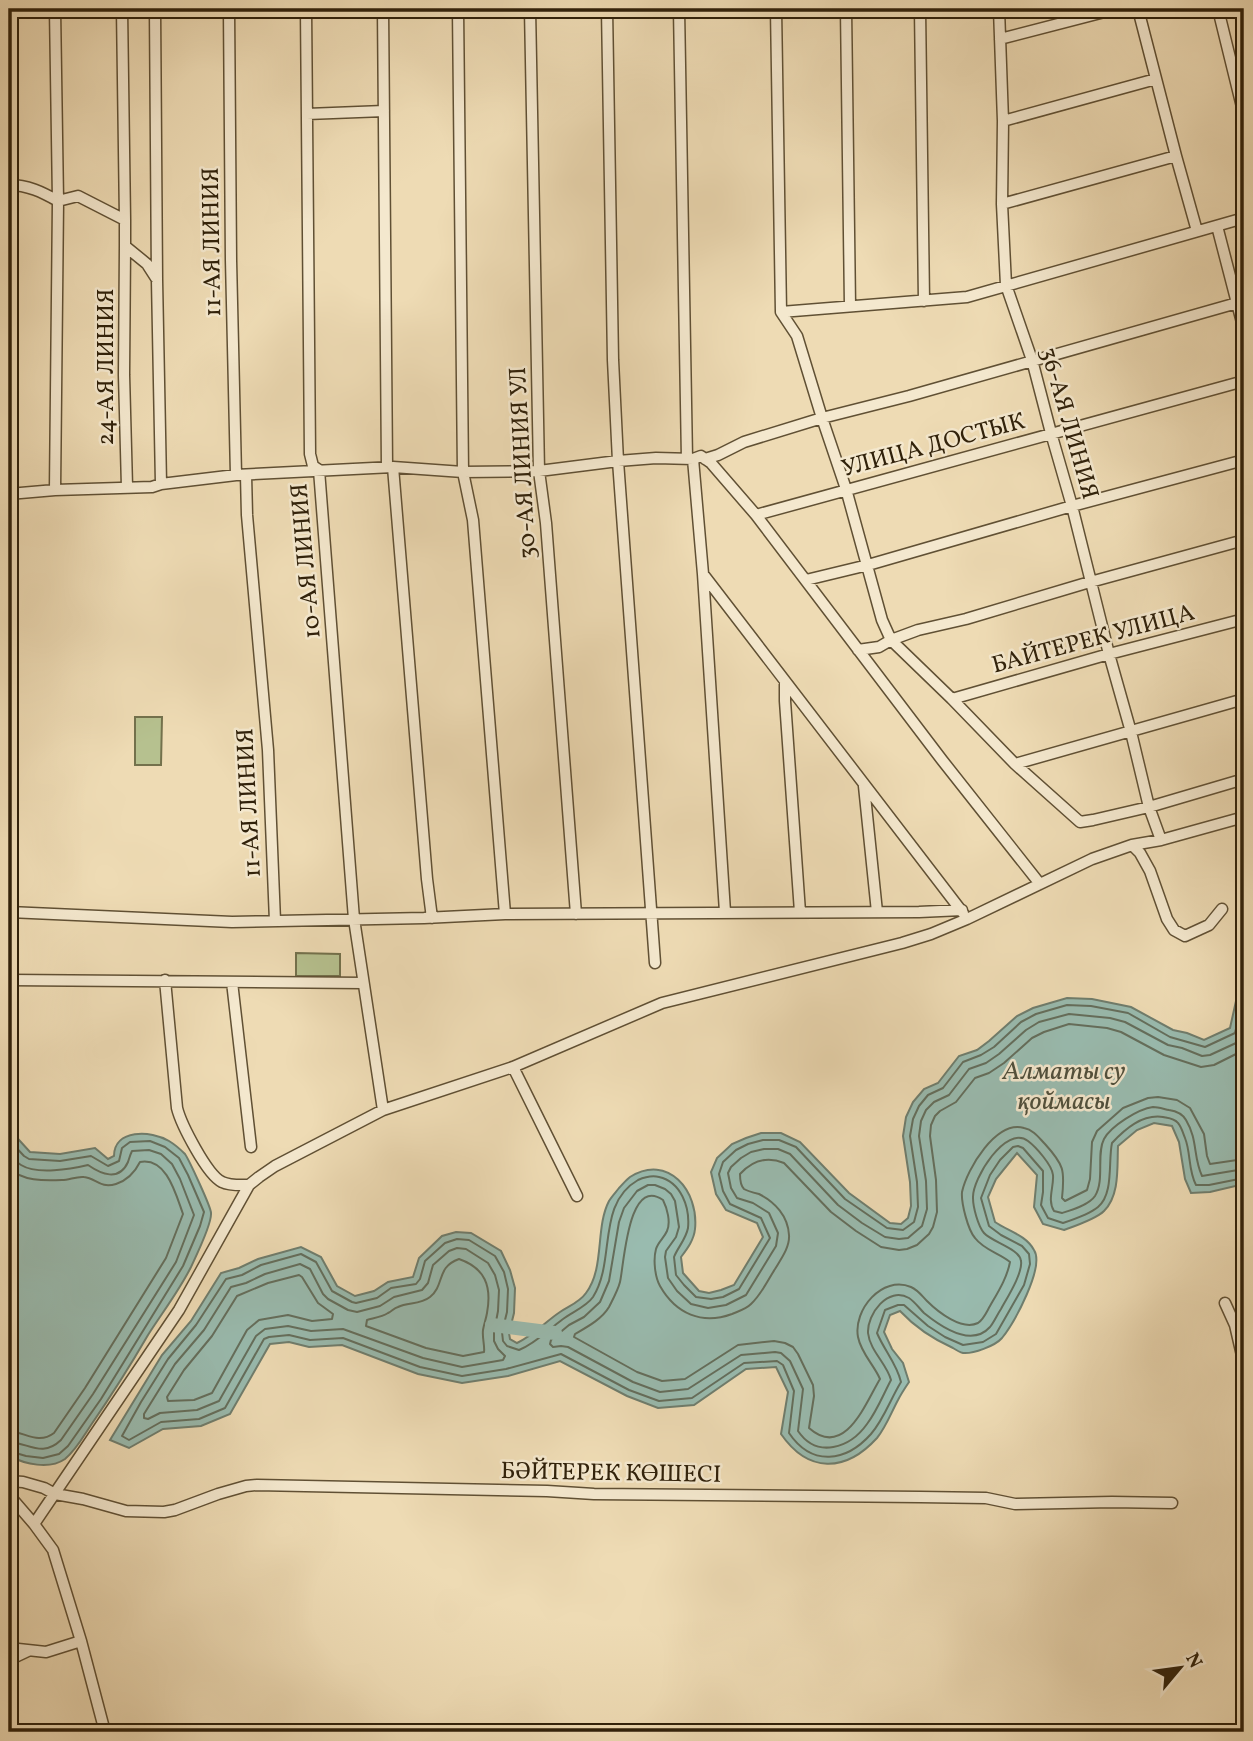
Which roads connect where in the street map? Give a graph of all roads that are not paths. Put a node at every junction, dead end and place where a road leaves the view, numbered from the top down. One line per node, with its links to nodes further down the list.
1 (55, 9): 26 (street)
2 (122, 9): 29 (street)
3 (155, 9): 33 (street)
4 (229, 9): 52 (street, 11-АЯ ЛИНИЯ)
5 (306, 9): 21 (street, 10-АЯ ЛИНИЯ)
6 (383, 9): 20 (street)
7 (458, 9): 51 (street)
8 (530, 9): 50 (street, 30-АЯ ЛИНИЯ УЛ)
9 (607, 9): 47 (street)
10 (679, 9): 44 (street)
11 (776, 9): 38 (street)
12 (846, 9): 37 (street)
13 (920, 9): 35 (street)
14 (999, 9): 18 (street, 36-АЯ ЛИНИЯ)
15 (1116, 9): 18 (street)
16 (1138, 9): 19 (street)
17 (1218, 9): 22 (street)
18 (1000, 39): 23 (street, 36-АЯ ЛИНИЯ)
19 (1156, 79): 23 (street); 24 (street)
20 (384, 111): 21 (street); 48 (street)
21 (307, 114): 49 (street, 10-АЯ ЛИНИЯ)
22 (1244, 115)
23 (1003, 121): 27 (street, 36-АЯ ЛИНИЯ)
24 (1175, 156): 27 (street); 31 (street)
25 (9, 185): 26 (street)
26 (58, 201): 29 (street); 56 (street)
27 (1002, 204): 34 (street, 36-АЯ ЛИНИЯ)
28 (1244, 218): 30 (street)
29 (125, 220): 32 (street, 24-АЯ ЛИНИЯ)
30 (1217, 226): 31 (street); 36 (street)
31 (1197, 231): 34 (street)
32 (125, 246): 33 (street); 54 (street, 24-АЯ ЛИНИЯ)
33 (157, 280): 53 (street)
34 (1006, 285): 35 (street); 40 (street, 36-АЯ ЛИНИЯ)
35 (924, 301): 37 (street)
36 (1241, 302): 39 (street); 40 (street)
37 (850, 306): 38 (street)
38 (781, 312): 42 (street)
39 (1244, 330)
40 (1032, 360): 42 (street); 43 (street, 36-АЯ ЛИНИЯ)
41 (1244, 381): 43 (street, УЛИЦА ДОСТЫК)
42 (822, 418): 45 (street); 55 (street)
43 (1051, 433): 55 (street, УЛИЦА ДОСТЫК); 58 (street, 36-АЯ ЛИНИЯ)
44 (690, 459): 45 (street); 47 (street); 62 (street)
45 (705, 459): 59 (street)
46 (1244, 460): 58 (street)
47 (618, 461): 50 (street); 88 (street)
48 (390, 467): 49 (street); 51 (street); 90 (street)
49 (319, 470): 52 (street); 91 (street, 10-АЯ ЛИНИЯ)
50 (539, 471): 51 (street); 87 (street, 30-АЯ ЛИНИЯ УЛ)
51 (463, 472): 86 (street)
52 (241, 475): 53 (street); 92 (street, 11-АЯ ЛИНИЯ)
53 (161, 484): 54 (street)
54 (127, 487): 56 (street)
55 (846, 489): 59 (street, УЛИЦА ДОСТЫК); 61 (street)
56 (55, 490): 57 (street)
57 (9, 494)
58 (1072, 506): 61 (street); 64 (street, 36-АЯ ЛИНИЯ)
59 (755, 515): 63 (street)
60 (1244, 541): 64 (street)
61 (868, 565): 63 (street); 66 (street)
62 (703, 574): 69 (street); 83 (street)
63 (806, 580): 67 (street)
64 (1091, 583): 66 (street); 68 (street, 36-АЯ ЛИНИЯ)
65 (1244, 619): 68 (street, БАЙТЕРЕК УЛИЦА)
66 (891, 640): 67 (street); 70 (street)
67 (858, 650): 80 (street)
68 (1109, 654): 70 (street, БАЙТЕРЕК УЛИЦА); 72 (street, 36-АЯ ЛИНИЯ)
69 (785, 681): 75 (street); 84 (street)
70 (952, 699): 73 (street)
71 (1244, 699): 72 (street)
72 (1131, 732): 73 (street); 76 (street, 36-АЯ ЛИНИЯ)
73 (1015, 764): 76 (street)
74 (1244, 779): 76 (street)
75 (864, 784): 85 (street); 89 (street)
76 (1149, 807): 78 (street, 36-АЯ ЛИНИЯ)
77 (1244, 817): 78 (street)
78 (1161, 840): 79 (street)
79 (1132, 845): 80 (street); 81 (street)
80 (1040, 884): 89 (street)
81 (1222, 909)
82 (9, 912): 92 (street)
83 (724, 912): 84 (street); 88 (street)
84 (800, 912): 85 (street)
85 (877, 912): 89 (street)
86 (505, 914): 87 (street); 90 (street)
87 (576, 914): 88 (street)
88 (652, 915): 93 (street)
89 (964, 915): 98 (street)
90 (432, 918): 91 (street)
91 (354, 919): 92 (street); 97 (street, 10-АЯ ЛИНИЯ)
92 (275, 921)
93 (655, 963)
94 (9, 980): 95 (street)
95 (164, 980): 96 (street); 101 (street)
96 (232, 982): 97 (street); 100 (street)
97 (363, 983): 99 (street, 10-АЯ ЛИНИЯ)
98 (513, 1067): 99 (street); 102 (street)
99 (383, 1110): 101 (street)
100 (251, 1147)
101 (249, 1185): 106 (street)
102 (577, 1196)
103 (1225, 1303): 104 (street)
104 (1244, 1364)
105 (9, 1481): 106 (street, БӘЙТЕРЕК КӨШЕСІ)
106 (55, 1494): 108 (street, БӘЙТЕРЕК КӨШЕСІ); 109 (street)
107 (9, 1495): 109 (street)
108 (1172, 1503)
109 (34, 1524): 110 (street)
110 (80, 1641): 112 (street); 114 (street)
111 (9, 1647): 112 (street)
112 (30, 1650): 113 (street)
113 (9, 1660)
114 (105, 1732)

